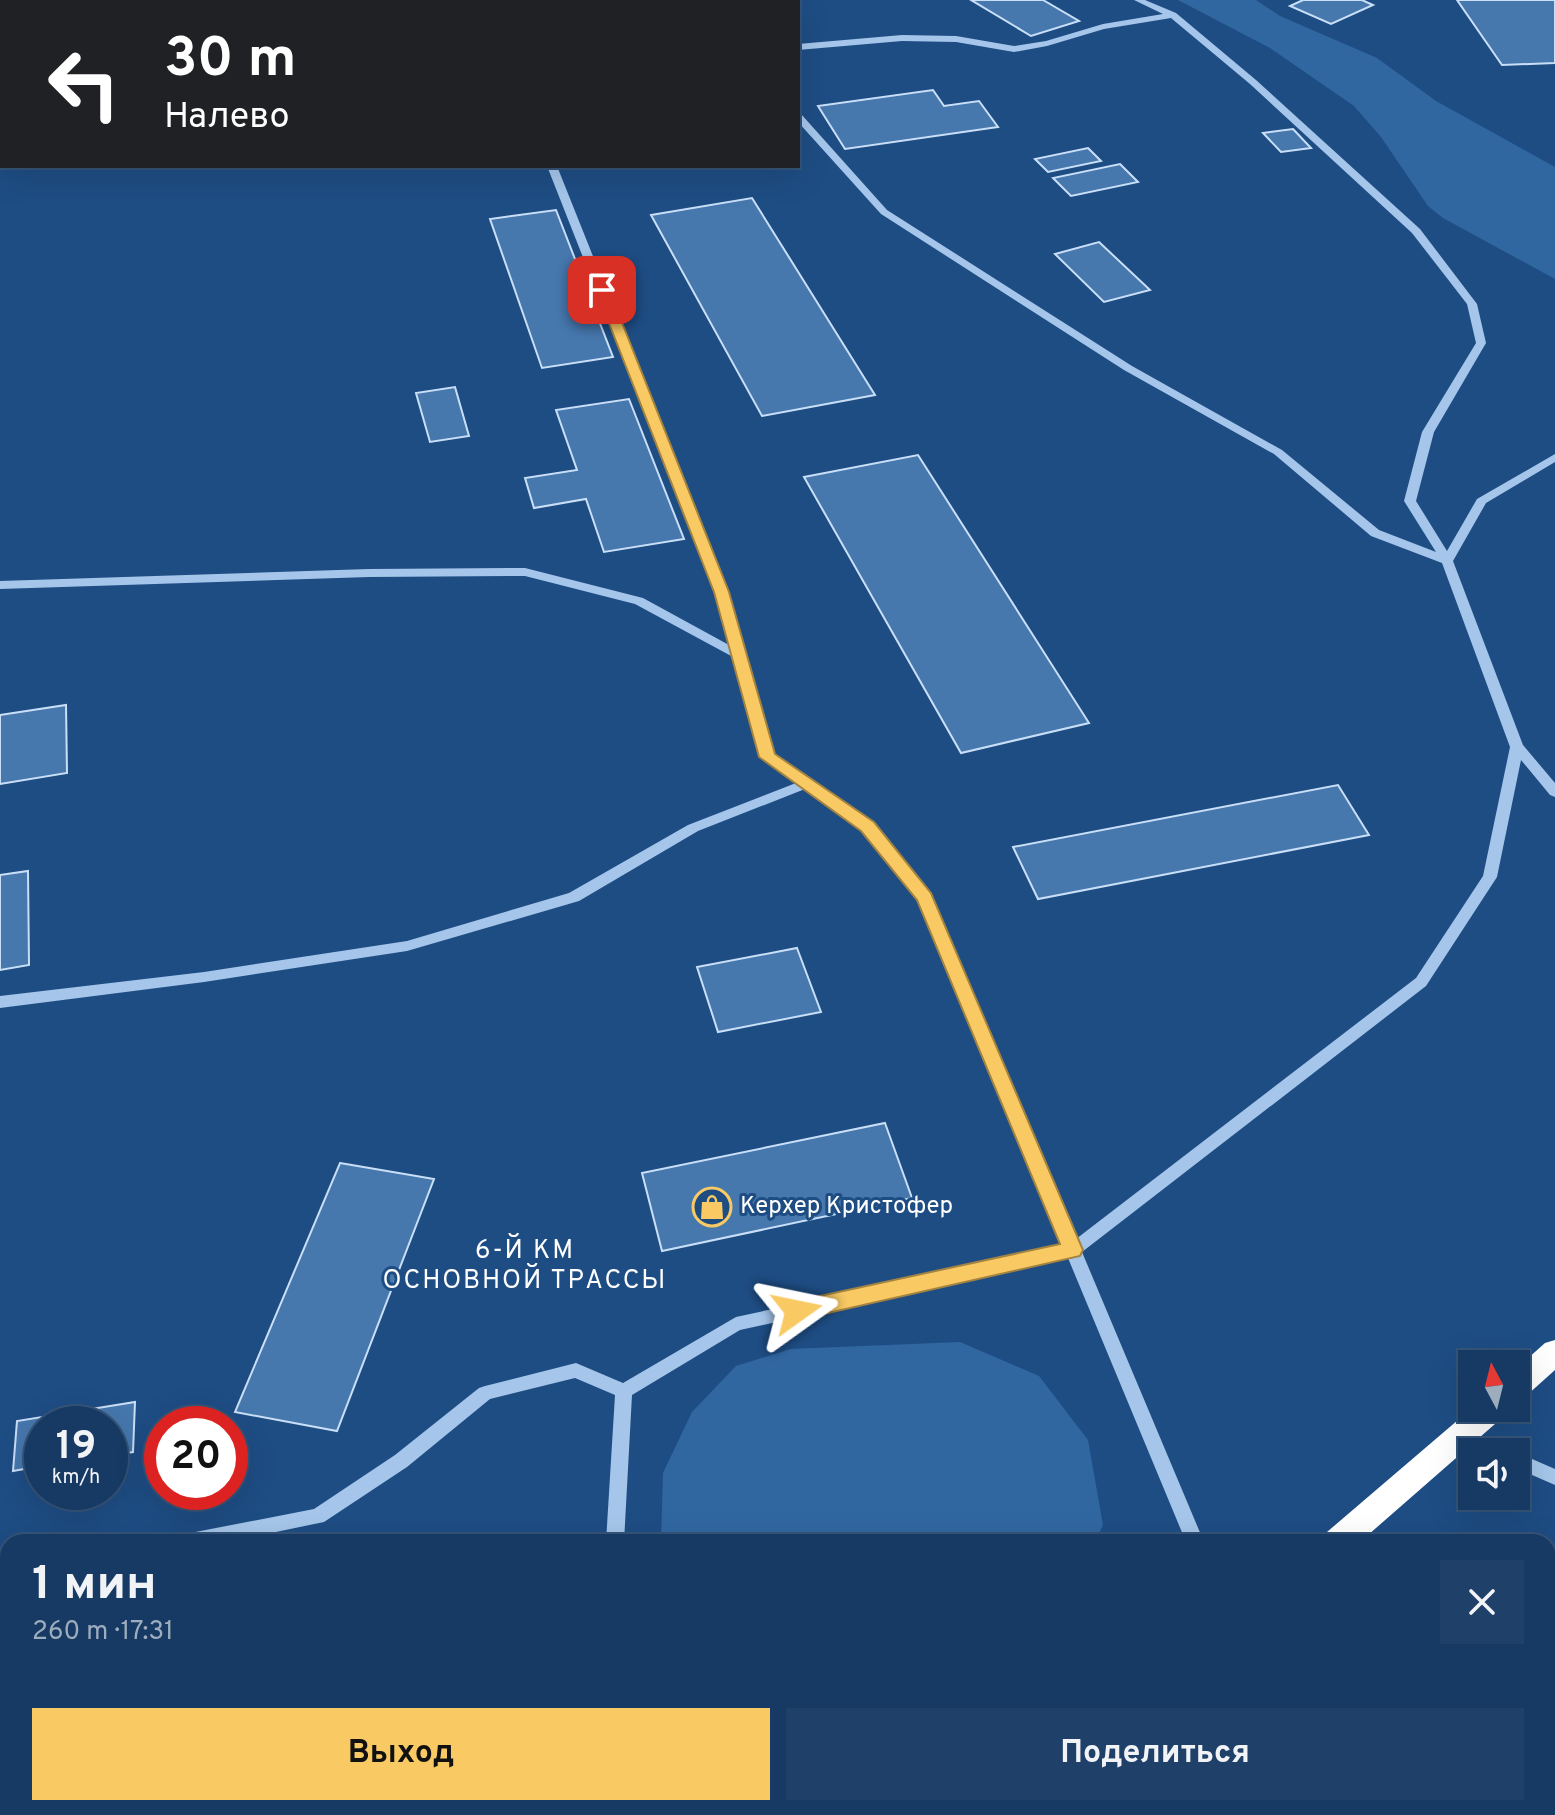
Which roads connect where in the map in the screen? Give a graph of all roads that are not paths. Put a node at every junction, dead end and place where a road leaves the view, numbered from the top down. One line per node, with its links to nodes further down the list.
1 (1138, 0): 2 (street)
2 (1173, 15): 3 (street); 7 (street)
3 (800, 47)
4 (800, 118): 7 (street)
5 (553, 168): 9 (street)
6 (1555, 457): 7 (street)
7 (1447, 561): 10 (street)
8 (0, 585): 9 (street)
9 (739, 655): 11 (street)
10 (1517, 747): 12 (street); 14 (street)
11 (806, 784): 13 (street); 14 (street)
12 (1555, 792)
13 (0, 1002)
14 (1073, 1250): 17 (street); 25 (street)
15 (1555, 1352): 16 (highway)
16 (1530, 1374)
17 (624, 1391): 23 (street); 24 (street)
18 (1478, 1422): 19 (highway)
19 (1462, 1436): 20 (street); 26 (highway)
20 (1466, 1438)
21 (1530, 1466): 22 (street)
22 (1555, 1477)
23 (226, 1534)
24 (615, 1534)
25 (1192, 1534)
26 (1347, 1534)

